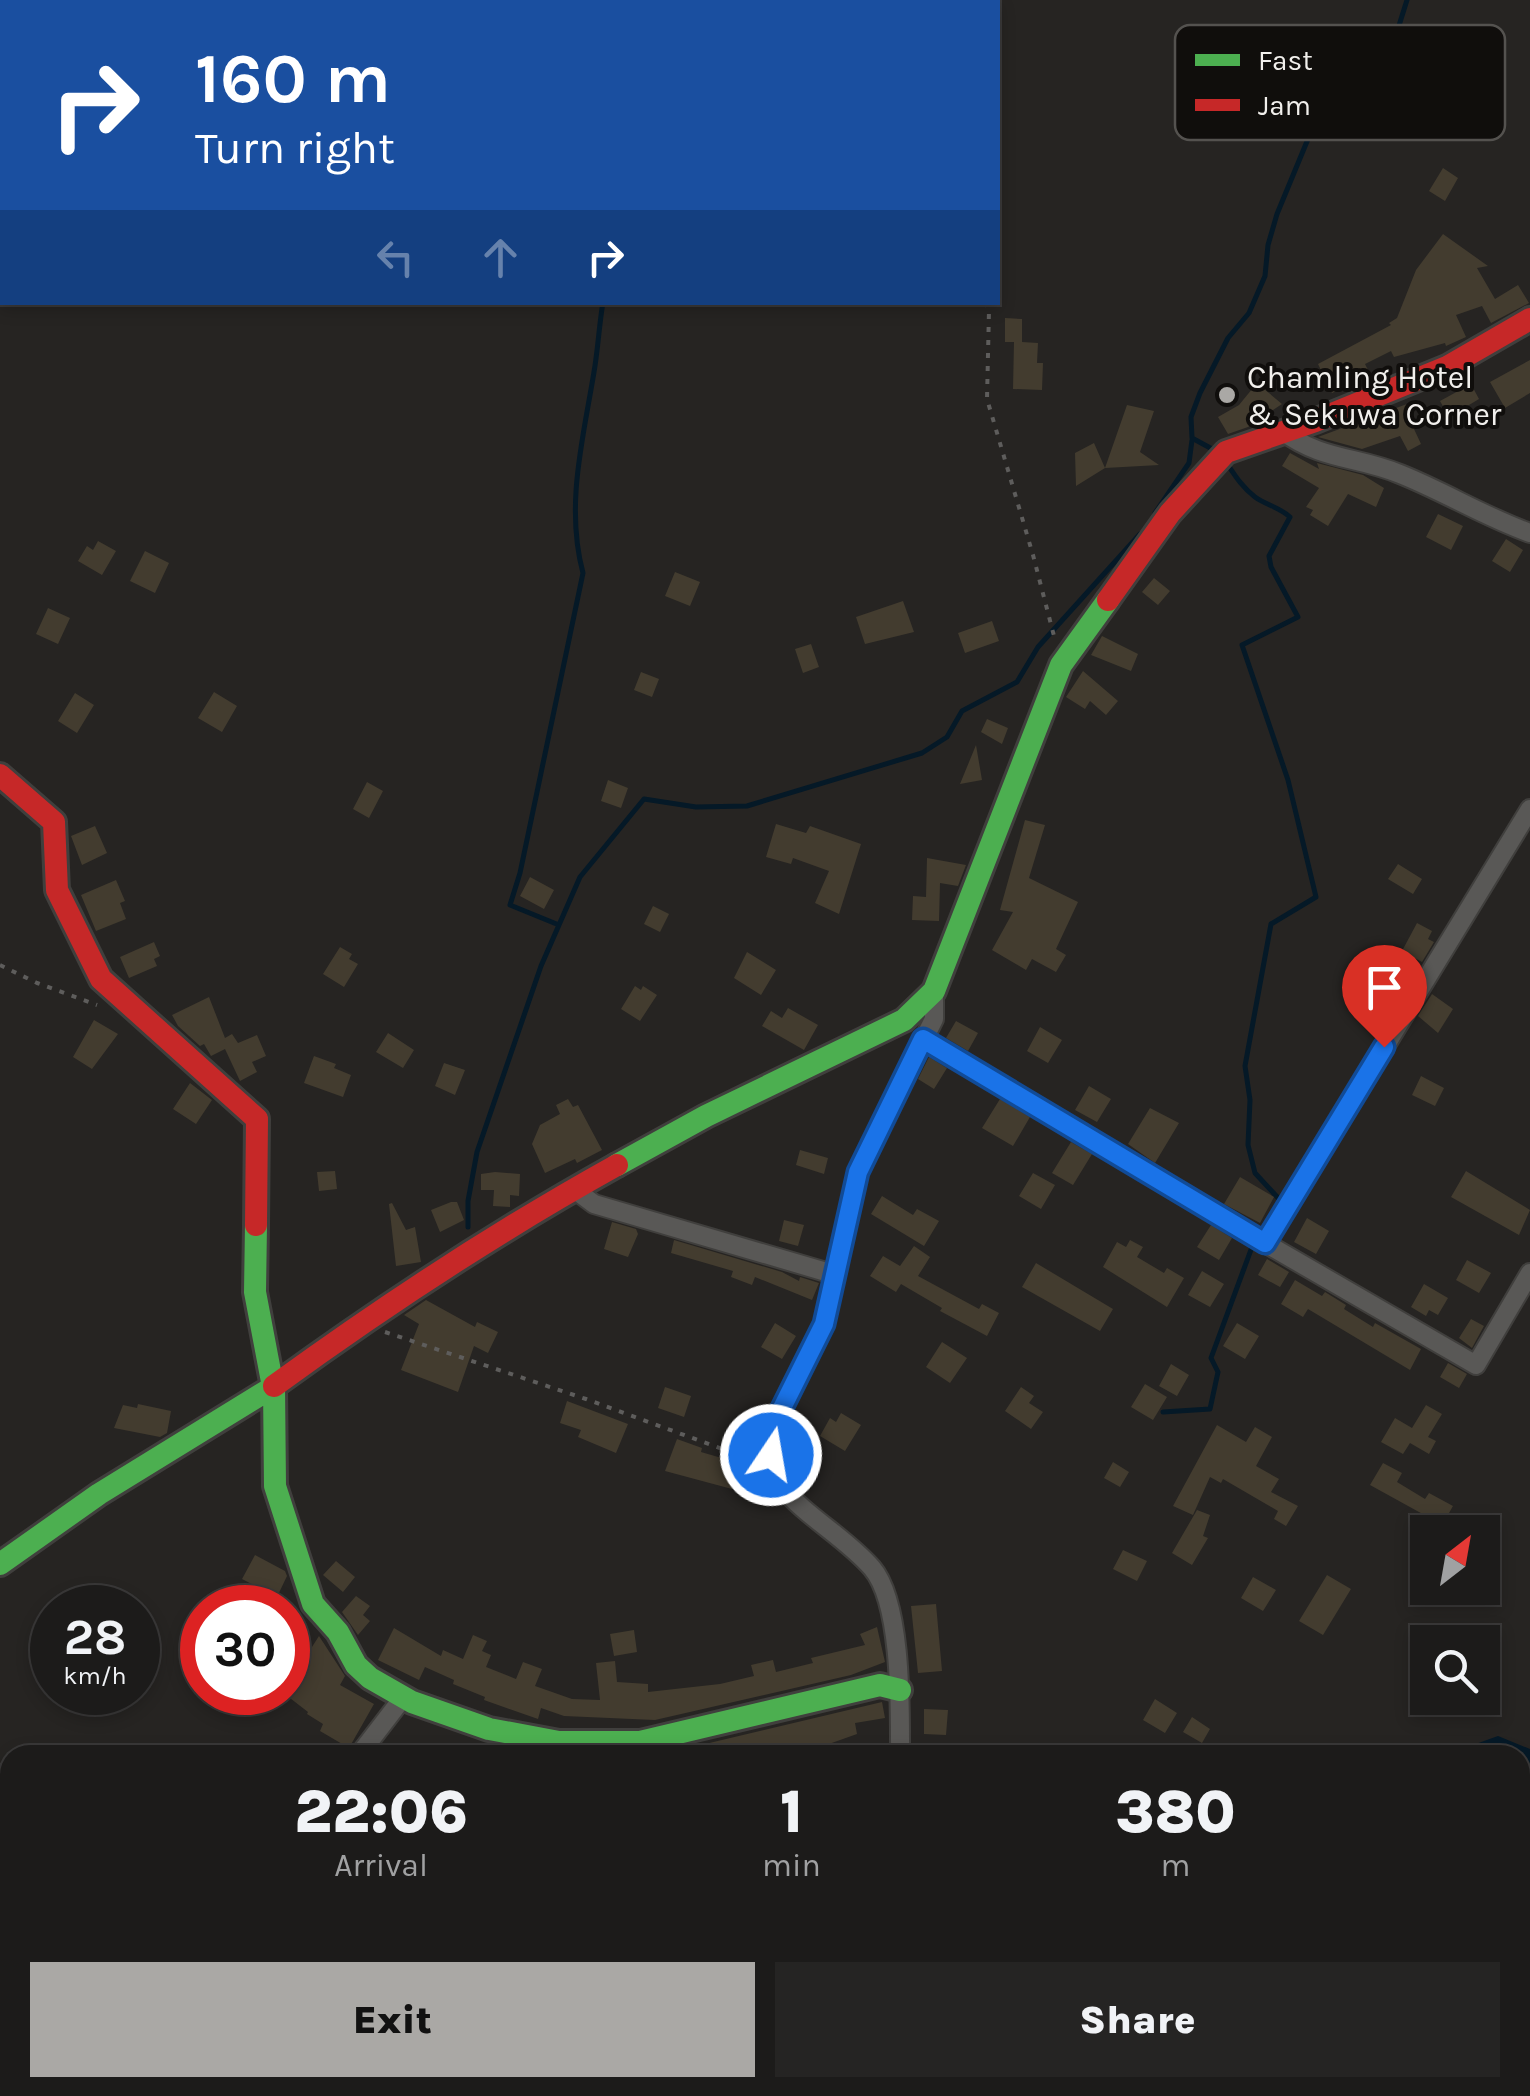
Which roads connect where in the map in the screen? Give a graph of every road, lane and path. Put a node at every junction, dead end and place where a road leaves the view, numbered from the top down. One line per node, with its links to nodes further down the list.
1 (986, 305): 5 (path)
2 (1530, 319): 3 (street)
3 (1282, 432): 4 (street); 5 (street)
4 (1530, 533)
5 (1061, 665): 9 (street)
6 (0, 775): 17 (street)
7 (1530, 808): 13 (street)
8 (0, 965): 10 (path)
9 (934, 991): 11 (street); 12 (street)
10 (103, 1008)
11 (923, 1039): 13 (street); 15 (street)
12 (574, 1189): 15 (street); 16 (street)
13 (1265, 1243): 14 (street)
14 (1530, 1273)
15 (833, 1274): 18 (street)
16 (361, 1323): 17 (street); 18 (path)
17 (272, 1387): 19 (street); 21 (street)
18 (771, 1455): 20 (street)
19 (0, 1564)
20 (900, 1690): 24 (street); 25 (street)
21 (402, 1699): 22 (street); 23 (street)
22 (367, 1745)
23 (576, 1745)
24 (627, 1745)
25 (900, 1745)

